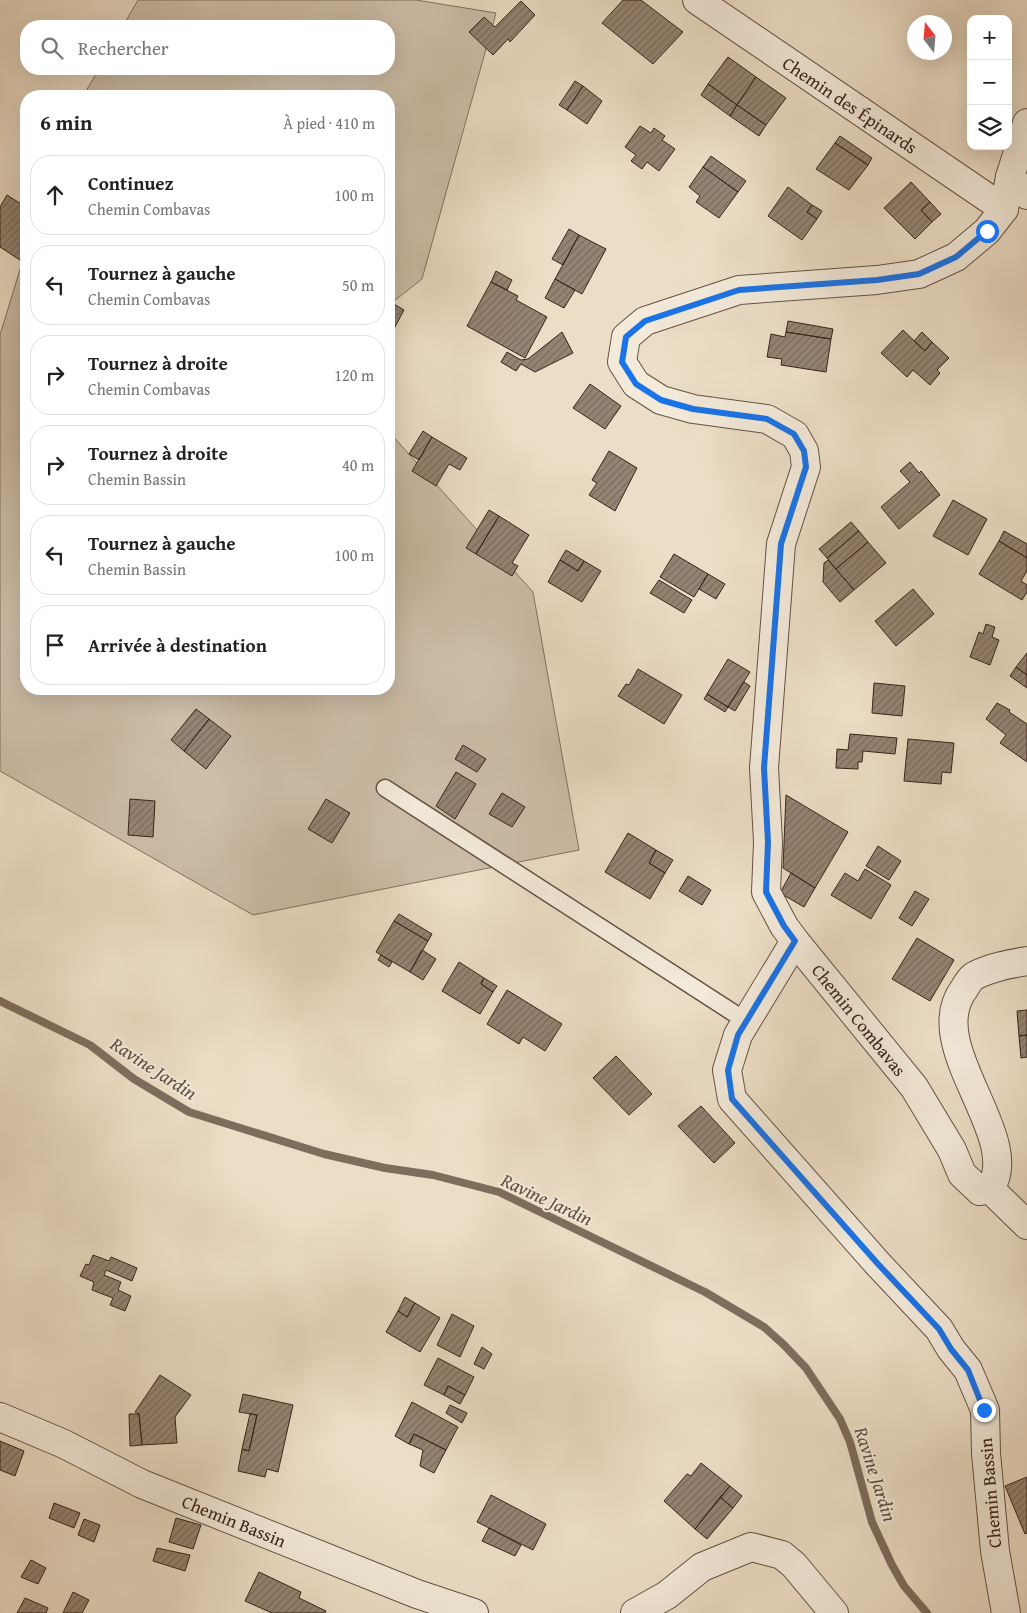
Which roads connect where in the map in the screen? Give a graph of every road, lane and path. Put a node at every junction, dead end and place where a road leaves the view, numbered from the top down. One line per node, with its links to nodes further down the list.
1 (697, 0): 4 (street, Chemin des Épinards)
2 (1027, 123): 3 (street, Chemin Combavas)
3 (1018, 186): 4 (street, Chemin Combavas)
4 (1004, 209): 6 (street, Chemin Combavas)
5 (385, 788): 8 (lane)
6 (795, 941): 8 (street, Chemin Bassin); 9 (street, Chemin Combavas)
7 (1027, 961): 9 (street)
8 (746, 1021): 15 (street, Chemin Bassin)
9 (990, 1189): 10 (street)
10 (1027, 1225)
11 (0, 1417): 12 (street, Chemin Bassin)
12 (474, 1613)
13 (635, 1613): 14 (street)
14 (834, 1613)
15 (1006, 1613)

